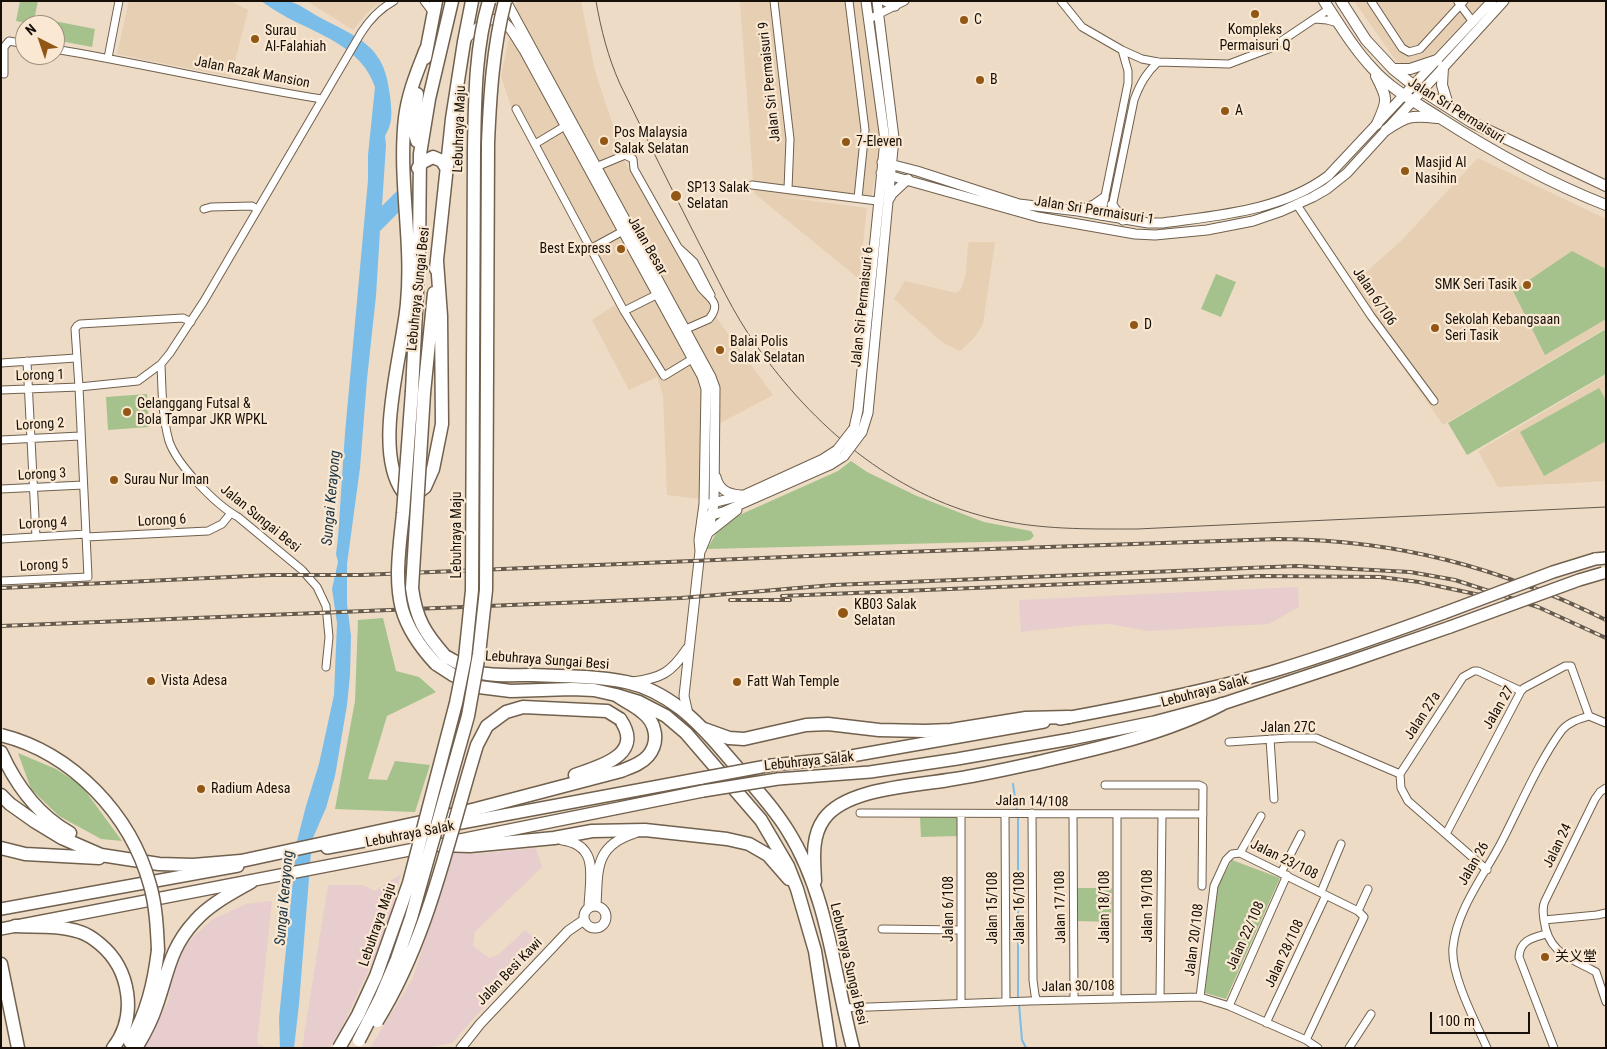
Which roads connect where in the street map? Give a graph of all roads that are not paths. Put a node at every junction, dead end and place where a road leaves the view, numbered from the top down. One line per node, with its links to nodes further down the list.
1 (119, 1): 33 (street)
2 (394, 1): 42 (street, Jalan Razak Mansion)
3 (424, 1): 22 (street)
4 (452, 1): 51 (highway, Lebuhraya Sungai Besi)
5 (472, 1): 28 (highway, Lebuhraya Sungai Besi)
6 (490, 1): 200 (highway, Lebuhraya Maju, bridge)
7 (506, 1): 39 (street, Jalan Besar); 195 (highway, Lebuhraya Maju, bridge)
8 (774, 1): 62 (street, Jalan Sri Permaisuri 9)
9 (849, 1): 63 (street)
10 (866, 1): 24 (street)
11 (877, 1): 23 (street, Jalan Sri Permaisuri 6)
12 (885, 1): 21 (street)
13 (905, 1): 21 (street)
14 (1061, 1): 31 (street)
15 (1342, 1): 36 (main road, Jalan Sri Permaisuri)
16 (1371, 1): 19 (street)
17 (1492, 1): 26 (street)
18 (1504, 1): 35 (street)
19 (1461, 3): 26 (street)
20 (1329, 4): 25 (street); 27 (main road, Jalan Sri Permaisuri)
21 (895, 6): 23 (street)
22 (435, 7): 30 (highway)
23 (878, 14): 24 (street); 49 (street, Jalan Sri Permaisuri 6)
24 (869, 19): 56 (street, Jalan Sri Permaisuri 1)
25 (1315, 19): 27 (street); 34 (street)
26 (1473, 22): 35 (street)
27 (1338, 23): 37 (main road, Jalan Sri Permaisuri)
28 (464, 42): 39 (street, Jalan Besar); 55 (highway, Lebuhraya Sungai Besi)
29 (15, 43): 38 (street)
30 (426, 49): 51 (highway); 81 (highway)
31 (1122, 50): 34 (street); 64 (street)
32 (65, 51): 33 (street, Jalan Razak Mansion)
33 (108, 58): 42 (street, Jalan Razak Mansion)
34 (1158, 62): 67 (street)
35 (1440, 64): 36 (main road); 40 (street); 44 (main road)
36 (1393, 69): 40 (main road, Jalan Sri Permaisuri)
37 (1373, 70): 41 (main road, Jalan Sri Permaisuri); 46 (main road)
38 (4, 74)
39 (543, 78): 47 (street, Jalan Besar); 53 (street, Jalan Besar)
40 (1417, 88): 41 (street); 44 (main road, Jalan Sri Permaisuri)
41 (1408, 98): 45 (main road, Jalan Sri Permaisuri); 46 (street, Jalan Sri Permaisuri 1); 48 (street, Jalan Sri Permaisuri 1)
42 (322, 99): 70 (street)
43 (516, 109): 50 (street)
44 (1449, 109): 61 (main road, Jalan Sri Permaisuri)
45 (1441, 119): 48 (main road); 69 (main road, Jalan Sri Permaisuri)
46 (1377, 124): 52 (street, Jalan Sri Permaisuri 1)
47 (564, 126): 50 (street); 78 (street, Jalan Besar)
48 (1386, 130): 58 (street, Jalan Sri Permaisuri 1)
49 (894, 138): 56 (street, Jalan Sri Permaisuri 6); 57 (street)
50 (535, 144): 80 (street)
51 (420, 154): 54 (highway, Lebuhraya Sungai Besi)
52 (1339, 166): 58 (street); 75 (street, Jalan Sri Permaisuri 1)
53 (596, 167): 85 (street, Jalan Besar); 85 (street)
54 (418, 168): 55 (highway); 94 (highway, Lebuhraya Sungai Besi)
55 (447, 169): 81 (highway, Lebuhraya Sungai Besi)
56 (888, 171): 57 (street, Jalan Sri Permaisuri 1); 59 (street, Jalan Sri Permaisuri 1); 65 (street, Jalan Sri Permaisuri 6); 66 (street, Jalan Sri Permaisuri 6)
57 (917, 171): 72 (street, Jalan Sri Permaisuri 1)
58 (1347, 173): 68 (street, Jalan Sri Permaisuri 1)
59 (908, 179): 66 (street); 76 (street, Jalan Sri Permaisuri 1)
60 (752, 185): 62 (street)
61 (1606, 186)
62 (788, 189): 63 (street)
63 (858, 198): 65 (street)
64 (1104, 198): 72 (street); 73 (street)
65 (878, 201): 99 (street, Jalan Sri Permaisuri 6, bridge)
66 (887, 202): 99 (street, Jalan Sri Permaisuri 6, bridge)
67 (1112, 205): 73 (street); 74 (street)
68 (1297, 205): 79 (street, Jalan Sri Permaisuri 1); 95 (street, Jalan 6/106)
69 (1606, 205)
70 (257, 209): 71 (street); 84 (street)
71 (204, 210)
72 (1078, 211): 73 (street, Jalan Sri Permaisuri 1)
73 (1105, 218): 74 (street, Jalan Sri Permaisuri 1); 76 (street); 77 (street)
74 (1124, 220): 75 (street, Jalan Sri Permaisuri 1)
75 (1182, 220): 79 (street)
76 (1090, 225): 77 (street, Jalan Sri Permaisuri 1)
77 (1115, 230): 79 (street, Jalan Sri Permaisuri 1)
78 (622, 231): 80 (street); 82 (street, Jalan Besar)
79 (1183, 233)
80 (590, 249): 83 (street)
81 (437, 261): 94 (highway, Lebuhraya Sungai Besi)
82 (658, 294): 83 (street); 87 (street, Jalan Besar)
83 (624, 311): 87 (street)
84 (191, 322): 86 (street); 90 (street)
85 (686, 329): 100 (street, Jalan Besar)
86 (76, 358): 88 (street); 91 (street)
87 (692, 359): 105 (street, Jalan Besar)
88 (27, 361): 89 (street); 92 (street)
89 (1, 363)
90 (161, 364): 91 (street); 107 (street, Jalan Sungai Besi)
91 (79, 387): 92 (street, Lorong 1); 96 (street)
92 (28, 388): 93 (street, Lorong 1); 97 (street)
93 (1, 390)
94 (418, 392): 119 (highway, Lebuhraya Sungai Besi, bridge)
95 (1434, 401)
96 (80, 436): 97 (street, Lorong 2); 101 (street)
97 (30, 438): 98 (street, Lorong 2); 102 (street)
98 (1, 440)
99 (840, 453): 104 (street, Jalan Sri Permaisuri 6)
100 (714, 472): 104 (street); 106 (street, Jalan Besar)
101 (83, 485): 102 (street, Lorong 3); 110 (street)
102 (33, 488): 103 (street, Lorong 3); 111 (street)
103 (1, 489)
104 (745, 498): 106 (street, Jalan Sri Permaisuri 6); 108 (street, Jalan Sri Permaisuri 6); 109 (street)
105 (704, 504): 106 (street, Jalan Sri Permaisuri 6); 108 (street, Jalan Besar)
106 (714, 504): 108 (street, Jalan Besar)
107 (231, 513): 110 (street, Lorong 6); 118 (street, Jalan Sungai Besi)
108 (708, 516): 109 (street, Jalan Besar); 113 (street, Jalan Besar)
109 (708, 533): 113 (street, Jalan Besar)
110 (86, 536): 111 (street, Lorong 4); 116 (street, Lorong 5)
111 (36, 537): 112 (street, Lorong 4)
112 (1, 539)
113 (700, 551): 117 (street, Jalan Besar)
114 (1600, 558): 126 (highway, Lebuhraya Salak, bridge)
115 (1604, 573): 123 (highway, Lebuhraya Salak, bridge)
116 (1, 580)
117 (689, 647): 120 (street); 124 (street, Jalan Besar)
118 (326, 667)
119 (571, 682): 120 (highway, Lebuhraya Sungai Besi); 122 (highway, Lebuhraya Sungai Besi)
120 (628, 683): 124 (highway, Lebuhraya Sungai Besi)
121 (1521, 691): 125 (street, Jalan 27); 133 (street, Jalan 27a); 152 (street, Jalan 27)
122 (616, 695): 136 (highway); 166 (highway, Lebuhraya Sungai Besi)
123 (1222, 704): 155 (highway, Lebuhraya Salak, bridge); 167 (highway)
124 (688, 714): 128 (highway, Lebuhraya Sungai Besi)
125 (1589, 716): 127 (street); 160 (street, Jalan 26)
126 (1069, 717): 128 (highway); 149 (highway, Lebuhraya Salak, bridge)
127 (1606, 723)
128 (702, 728): 167 (highway, Lebuhraya Sungai Besi)
129 (1, 735): 198 (highway, bridge)
130 (1270, 739): 131 (street, Jalan 27C); 133 (street, Jalan 27C); 137 (street)
131 (1229, 742)
132 (1, 752): 158 (highway)
133 (1400, 774): 152 (street)
134 (1105, 785): 144 (street, Jalan 20/108)
135 (1606, 788): 175 (street, Jalan 24)
136 (543, 790): 148 (highway); 195 (highway, bridge)
137 (1274, 798)
138 (6, 800): 158 (highway)
139 (860, 813): 141 (street, Jalan 14/108)
140 (1028, 813): 142 (street, Jalan 14/108); 145 (street, Jalan 14/108); 186 (street, Jalan 16/108)
141 (961, 814): 142 (street, Jalan 14/108); 179 (street, Jalan 6/108)
142 (1009, 814): 187 (street, Jalan 15/108)
143 (1162, 814): 144 (street, Jalan 14/108); 146 (street, Jalan 14/108); 183 (street, Jalan 19/108)
144 (1203, 814): 164 (street, Jalan 20/108)
145 (1073, 815): 146 (street, Jalan 14/108); 185 (street, Jalan 17/108)
146 (1117, 815): 184 (street, Jalan 18/108)
147 (1261, 816): 157 (street)
148 (417, 823): 149 (highway); 159 (highway)
149 (458, 824): 161 (highway, Lebuhraya Salak)
150 (645, 830): 153 (highway); 166 (highway); 170 (street)
151 (1301, 834): 162 (street, Jalan 22/108)
152 (1446, 834): 160 (street)
153 (554, 838): 155 (highway); 170 (street)
154 (1341, 844): 169 (street, Jalan 28/108)
155 (439, 845): 163 (highway, Lebuhraya Salak)
156 (1, 848): 158 (highway)
157 (1240, 852): 162 (street, Jalan 23/108); 165 (street, Jalan 23/108)
158 (122, 858): 159 (highway)
159 (241, 860): 161 (highway)
160 (1487, 870): 206 (street, Jalan 26)
161 (195, 874): 171 (highway, Lebuhraya Salak)
162 (1284, 874): 169 (street, Jalan 23/108); 190 (street, Jalan 22/108)
163 (251, 882): 176 (highway, Lebuhraya Salak); 199 (highway)
164 (1202, 886)
165 (1214, 886): 182 (street, Jalan 20/108)
166 (797, 889): 202 (highway, Lebuhraya Sungai Besi)
167 (815, 889): 191 (highway, Lebuhraya Sungai Besi)
168 (1368, 889): 172 (street)
169 (1323, 894): 172 (street, Jalan 23/108); 193 (street, Jalan 28/108)
170 (592, 907): 174 (street); 174 (street)
171 (1, 909)
172 (1358, 911): 194 (street)
173 (1606, 913): 175 (street)
174 (584, 920): 201 (street, Jalan Besi Kawi)
175 (1544, 920): 180 (street, Jalan 24)
176 (15, 926): 177 (highway, Lebuhraya Salak); 197 (highway)
177 (1, 929)
178 (882, 929): 179 (street)
179 (961, 930): 189 (street, Jalan 6/108)
180 (1546, 934): 188 (street); 207 (street)
181 (1, 964): 196 (highway)
182 (1200, 997): 183 (street, Jalan 30/108); 190 (street, Jalan 30/108)
183 (1160, 998): 184 (street, Jalan 30/108)
184 (1117, 999): 185 (street, Jalan 30/108)
185 (1074, 1000): 186 (street, Jalan 30/108)
186 (1033, 1001): 187 (street, Jalan 30/108)
187 (1008, 1002): 189 (street, Jalan 30/108)
188 (1606, 1002)
189 (961, 1004): 191 (street, Jalan 30/108)
190 (1229, 1006): 193 (street, Jalan 30/108)
191 (843, 1008): 203 (highway, Lebuhraya Sungai Besi)
192 (1371, 1014): 205 (street)
193 (1266, 1023): 194 (street, Jalan 30/108)
194 (1306, 1040): 204 (street, Jalan 30/108)
195 (357, 1044)
196 (18, 1048)
197 (113, 1048)
198 (127, 1048)
199 (136, 1048)
200 (339, 1048)
201 (460, 1048)
202 (830, 1048)
203 (852, 1048)
204 (1318, 1048)
205 (1349, 1048)
206 (1487, 1048)
207 (1554, 1048)

